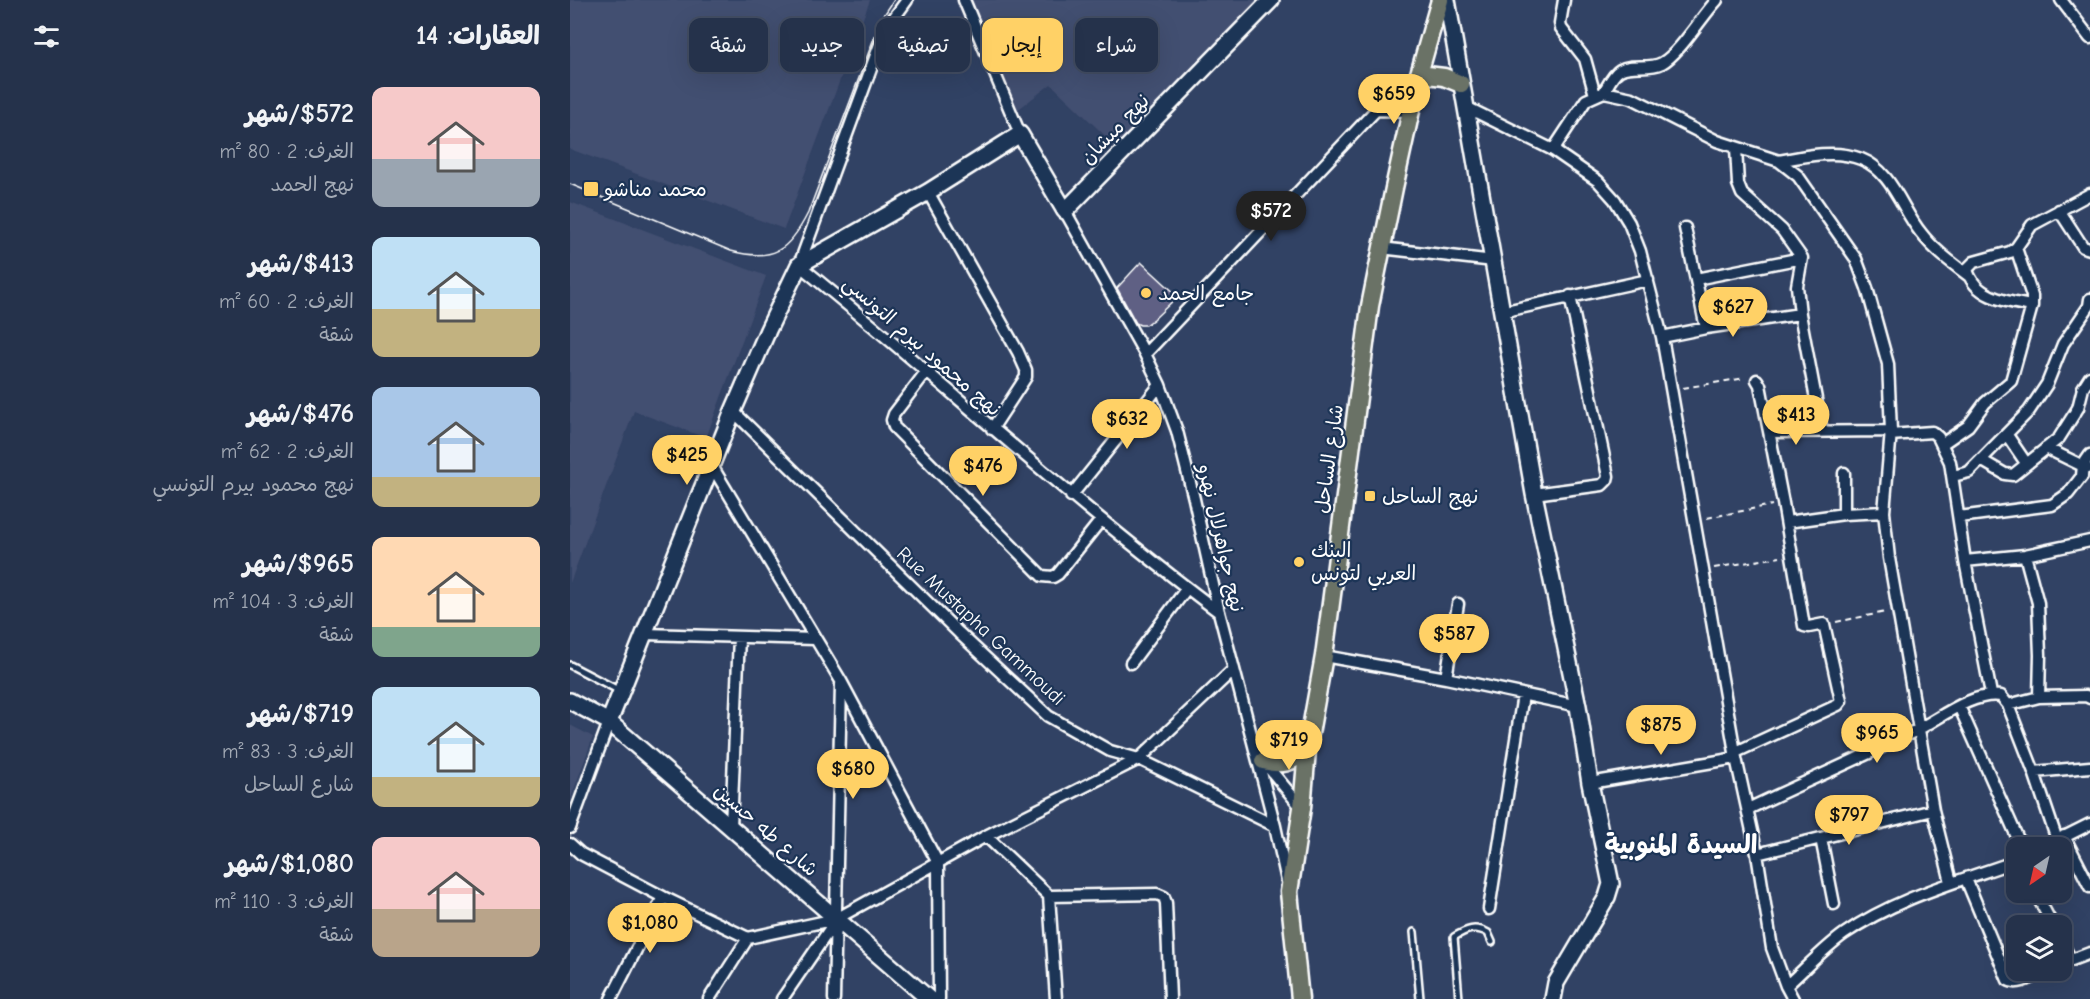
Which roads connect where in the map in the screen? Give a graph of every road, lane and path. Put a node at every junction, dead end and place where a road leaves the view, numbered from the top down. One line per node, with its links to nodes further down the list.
1 (907, 0): 30 (street)
2 (964, 0): 16 (street)
3 (1271, 0): 23 (street, نهج ميشان)
4 (1440, 0): 10 (main road, شارع الساحل)
5 (1447, 0): 11 (street)
6 (1564, 0): 12 (street)
7 (1717, 0): 12 (street)
8 (2061, 0): 9 (street)
9 (2090, 38)
10 (1419, 74): 11 (main road); 14 (street); 15 (main road, شارع الساحل)
11 (1461, 84): 13 (street)
12 (1599, 94): 17 (street); 18 (street)
13 (1464, 106): 18 (street); 29 (street)
14 (1376, 110): 15 (street); 41 (street)
15 (1412, 111): 25 (main road, شارع الساحل)
16 (1020, 134): 20 (street); 23 (street)
17 (1736, 148): 19 (street); 28 (street)
18 (1553, 150): 33 (street)
19 (1779, 161): 31 (street); 51 (street)
20 (928, 192): 30 (street); 48 (street)
21 (2090, 194): 22 (street)
22 (2059, 210): 26 (street); 27 (street)
23 (1065, 211): 41 (street, نهج جواهرلال نهرو)
24 (1685, 228): 32 (street)
25 (1381, 248): 29 (street); 84 (main road, شارع الساحل)
26 (2016, 248): 31 (street); 36 (street)
27 (2090, 249)
28 (1802, 258): 32 (street); 38 (street)
29 (1494, 261): 37 (street)
30 (799, 265): 42 (street, نهج محمود بيرم التونسي); 47 (street)
31 (1969, 276): 36 (street)
32 (1696, 279): 39 (street)
33 (1648, 280): 34 (street); 40 (street)
34 (1570, 296): 37 (street); 62 (street)
35 (2090, 304): 52 (street)
36 (2032, 306): 53 (street)
37 (1501, 312): 62 (street)
38 (1800, 314): 39 (street); 49 (street)
39 (1706, 328): 40 (street)
40 (1662, 337): 46 (street)
41 (1145, 354): 45 (street, نهج جواهرلال نهرو)
42 (926, 372): 48 (street, نهج محمود بيرم التونسي); 68 (street)
43 (2090, 377): 54 (street)
44 (1756, 380): 46 (path); 50 (street)
45 (1160, 385): 63 (street); 79 (street, نهج جواهرلال نهرو)
46 (1672, 390): 69 (street)
47 (733, 411): 58 (street); 104 (street, Rue Mustapha Gammoudi)
48 (992, 429): 63 (street, نهج محمود بيرم التونسي)
49 (1822, 431): 50 (street); 51 (street)
50 (1770, 432): 64 (street)
51 (1890, 433): 53 (street); 65 (street)
52 (2007, 435): 56 (street); 57 (street)
53 (1942, 444): 61 (street)
54 (2046, 448): 57 (street); 59 (street)
55 (2090, 455): 59 (street)
56 (1982, 460): 57 (street); 61 (street)
57 (2026, 463)
58 (712, 466): 81 (street); 83 (street)
59 (2086, 467): 67 (street)
60 (1844, 473): 66 (street)
61 (1953, 476): 67 (street)
62 (1534, 494): 97 (street)
63 (1071, 496): 68 (street, نهج محمود بيرم التونسي)
64 (1783, 503): 69 (path); 70 (street)
65 (1884, 512): 66 (street); 78 (street)
66 (1844, 514): 70 (street)
67 (1959, 517): 74 (street)
68 (1101, 520): 76 (street, نهج محمود بيرم التونسي)
69 (1694, 521): 75 (street)
70 (1787, 522): 72 (street)
71 (2090, 541): 73 (street)
72 (1791, 555): 75 (path); 80 (street)
73 (2025, 555): 74 (street); 94 (street)
74 (1965, 561): 92 (street)
75 (1703, 570): 102 (street)
76 (1187, 588): 79 (street, نهج محمود بيرم التونسي); 85 (street)
77 (1458, 604): 88 (street)
78 (1898, 609): 80 (path); 100 (street)
79 (1219, 612): 87 (street, نهج جواهرلال نهرو)
80 (1824, 624): 102 (street)
81 (645, 634): 82 (street); 90 (street)
82 (739, 637): 83 (street); 113 (street)
83 (815, 639): 89 (street)
84 (1324, 656): 88 (street); 101 (main road, شارع الساحل)
85 (1131, 663)
86 (570, 665): 90 (lane)
87 (1234, 669): 103 (street, نهج جواهرلال نهرو); 104 (street)
88 (1446, 678): 93 (street)
89 (841, 681): 123 (street); 133 (street)
90 (622, 692): 99 (street)
91 (2089, 693): 94 (street)
92 (1991, 694): 96 (street); 98 (street)
93 (1523, 695): 97 (street); 132 (street)
94 (2038, 697): 96 (street)
95 (570, 701): 99 (street, شارع طه حسين)
96 (2008, 705): 106 (street)
97 (1578, 706): 107 (street)
98 (1959, 706): 100 (street); 116 (street)
99 (609, 722): 113 (street, شارع طه حسين); 114 (street)
100 (1918, 730): 109 (street); 110 (street)
101 (1307, 750): 103 (main road); 108 (main road, شارع الساحل)
102 (1736, 755): 107 (street); 109 (street)
103 (1259, 756): 108 (street); 112 (street, نهج جواهرلال نهرو)
104 (1139, 759): 112 (street, Rue Mustapha Gammoudi); 115 (street)
105 (2090, 767): 106 (street)
106 (2034, 772): 117 (street)
107 (1590, 783): 152 (street)
108 (1302, 808): 128 (main road, شارع الساحل)
109 (1748, 809): 121 (street)
110 (1933, 810): 119 (street); 126 (street)
111 (2090, 824): 118 (street)
112 (1275, 826): 128 (street, نهج جواهرلال نهرو)
113 (731, 827): 133 (street, شارع طه حسين)
114 (570, 828)
115 (986, 836): 123 (street); 129 (street)
116 (2017, 837)
117 (2061, 837)
118 (2063, 837)
119 (1821, 838): 121 (street); 131 (street)
120 (570, 844): 130 (street)
121 (1757, 854): 140 (street)
122 (2072, 857): 127 (street)
123 (938, 863): 133 (street); 146 (street)
124 (2006, 865): 125 (street)
125 (1966, 879): 126 (street); 139 (street)
126 (1951, 882): 140 (street)
127 (2090, 887)
128 (1289, 892): 149 (main road, شارع الساحل)
129 (1048, 896): 147 (street); 148 (street)
130 (663, 897): 135 (street); 141 (street)
131 (1834, 904)
132 (1489, 909)
133 (836, 919): 135 (street); 143 (street); 144 (street); 145 (street, شارع طه حسين)
134 (1414, 933): 150 (lane)
135 (748, 938): 142 (street)
136 (1492, 942): 151 (lane)
137 (2090, 953): 138 (street)
138 (2072, 960)
139 (2006, 975)
140 (1786, 986): 153 (street)
141 (611, 999)
142 (709, 999)
143 (782, 999)
144 (834, 999)
145 (929, 999)
146 (939, 999)
147 (1056, 999)
148 (1170, 999)
149 (1300, 999)
150 (1420, 999)
151 (1459, 999)
152 (1553, 999)
153 (1793, 999)

